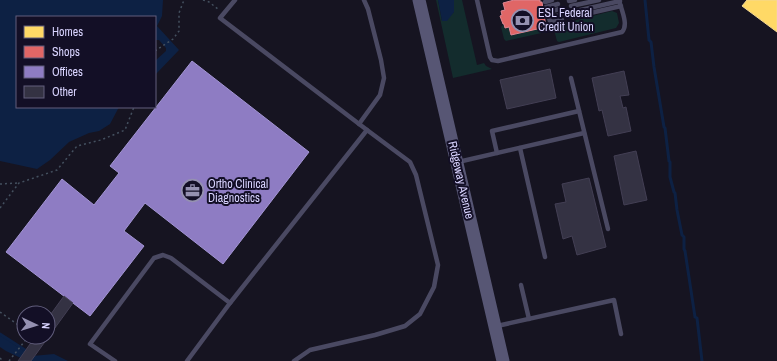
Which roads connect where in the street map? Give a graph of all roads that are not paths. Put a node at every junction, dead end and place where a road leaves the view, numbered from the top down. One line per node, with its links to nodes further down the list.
1 (235, 0): 15 (lane)
2 (364, 0): 15 (lane)
3 (419, 0): 20 (main road, Ridgeway Avenue)
4 (477, 0): 8 (lane)
5 (552, 0): 9 (lane)
6 (575, 0): 7 (lane)
7 (599, 0)
8 (620, 2): 10 (lane)
9 (546, 7): 11 (lane); 11 (lane)
10 (572, 15)
11 (549, 18): 12 (lane)
12 (562, 20)
13 (571, 78): 14 (lane)
14 (579, 111): 17 (lane); 19 (lane)
15 (359, 124): 16 (lane)
16 (367, 130): 24 (lane); 30 (lane)
17 (584, 133): 18 (lane); 21 (lane)
18 (520, 148): 19 (lane); 22 (lane)
19 (497, 153): 20 (lane)
20 (457, 162): 26 (main road, Ridgeway Avenue)
21 (608, 229)
22 (546, 258)
23 (521, 285): 25 (lane)
24 (230, 303): 28 (lane); 29 (lane)
25 (529, 318): 26 (lane); 27 (lane)
26 (495, 326): 31 (main road, Ridgeway Avenue)
27 (621, 334)
28 (115, 361)
29 (187, 361)
30 (294, 361)
31 (503, 361)

